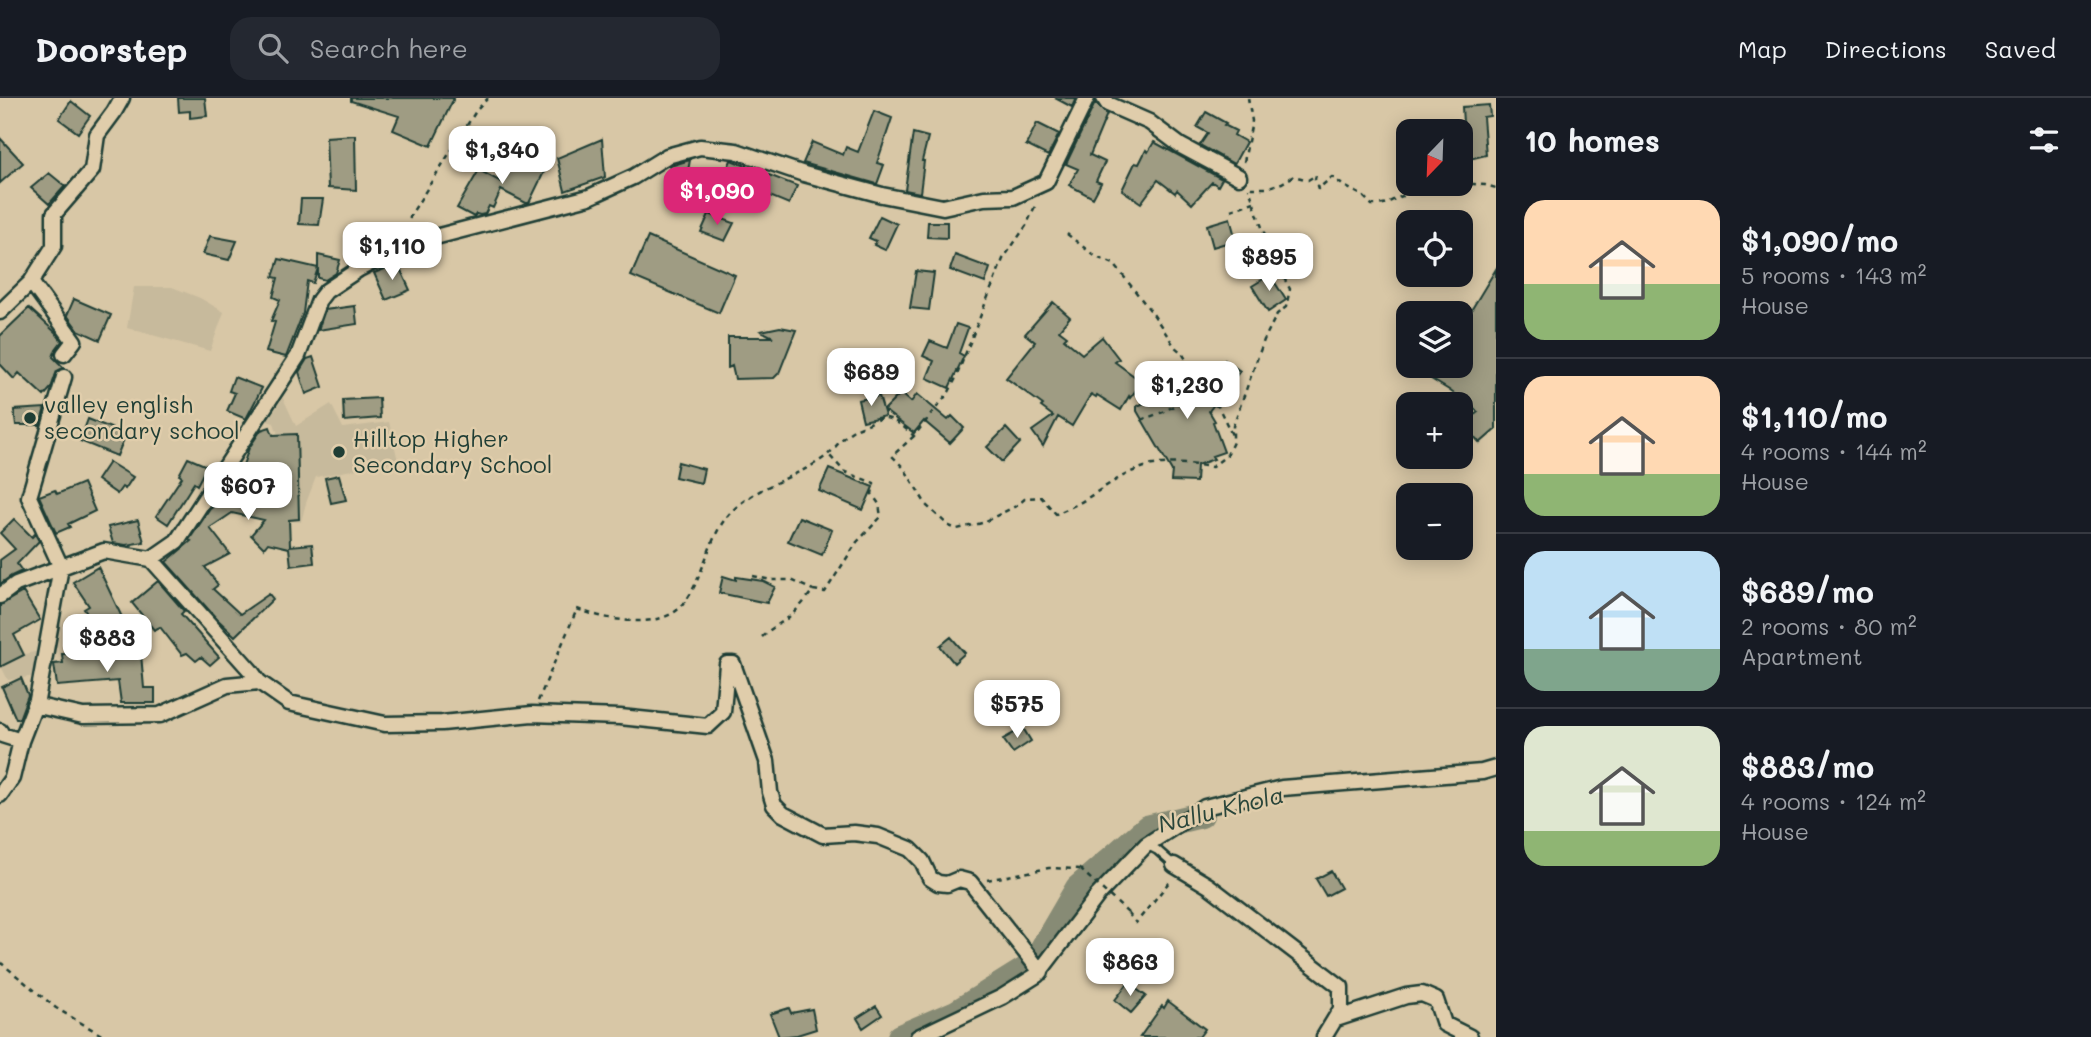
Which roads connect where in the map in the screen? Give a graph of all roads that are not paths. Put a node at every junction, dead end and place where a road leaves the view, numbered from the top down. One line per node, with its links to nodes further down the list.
1 (122, 98): 5 (street)
2 (1087, 98): 9 (street)
3 (1104, 98): 4 (street)
4 (1244, 183)
5 (31, 282): 6 (street); 7 (street)
6 (0, 312)
7 (64, 354)
8 (64, 377): 10 (street)
9 (151, 559): 10 (street); 12 (street)
10 (61, 567): 11 (street); 13 (street)
11 (0, 596)
12 (259, 682): 13 (street); 20 (street)
13 (34, 705): 15 (street)
14 (0, 732): 15 (street)
15 (21, 741): 17 (street)
16 (1496, 768): 18 (street)
17 (0, 795)
18 (1146, 845): 19 (lane); 20 (street)
19 (1179, 868): 21 (street)
20 (1041, 972): 22 (street)
21 (1336, 1019): 23 (street); 24 (street)
22 (918, 1037)
23 (1324, 1037)
24 (1470, 1037)

